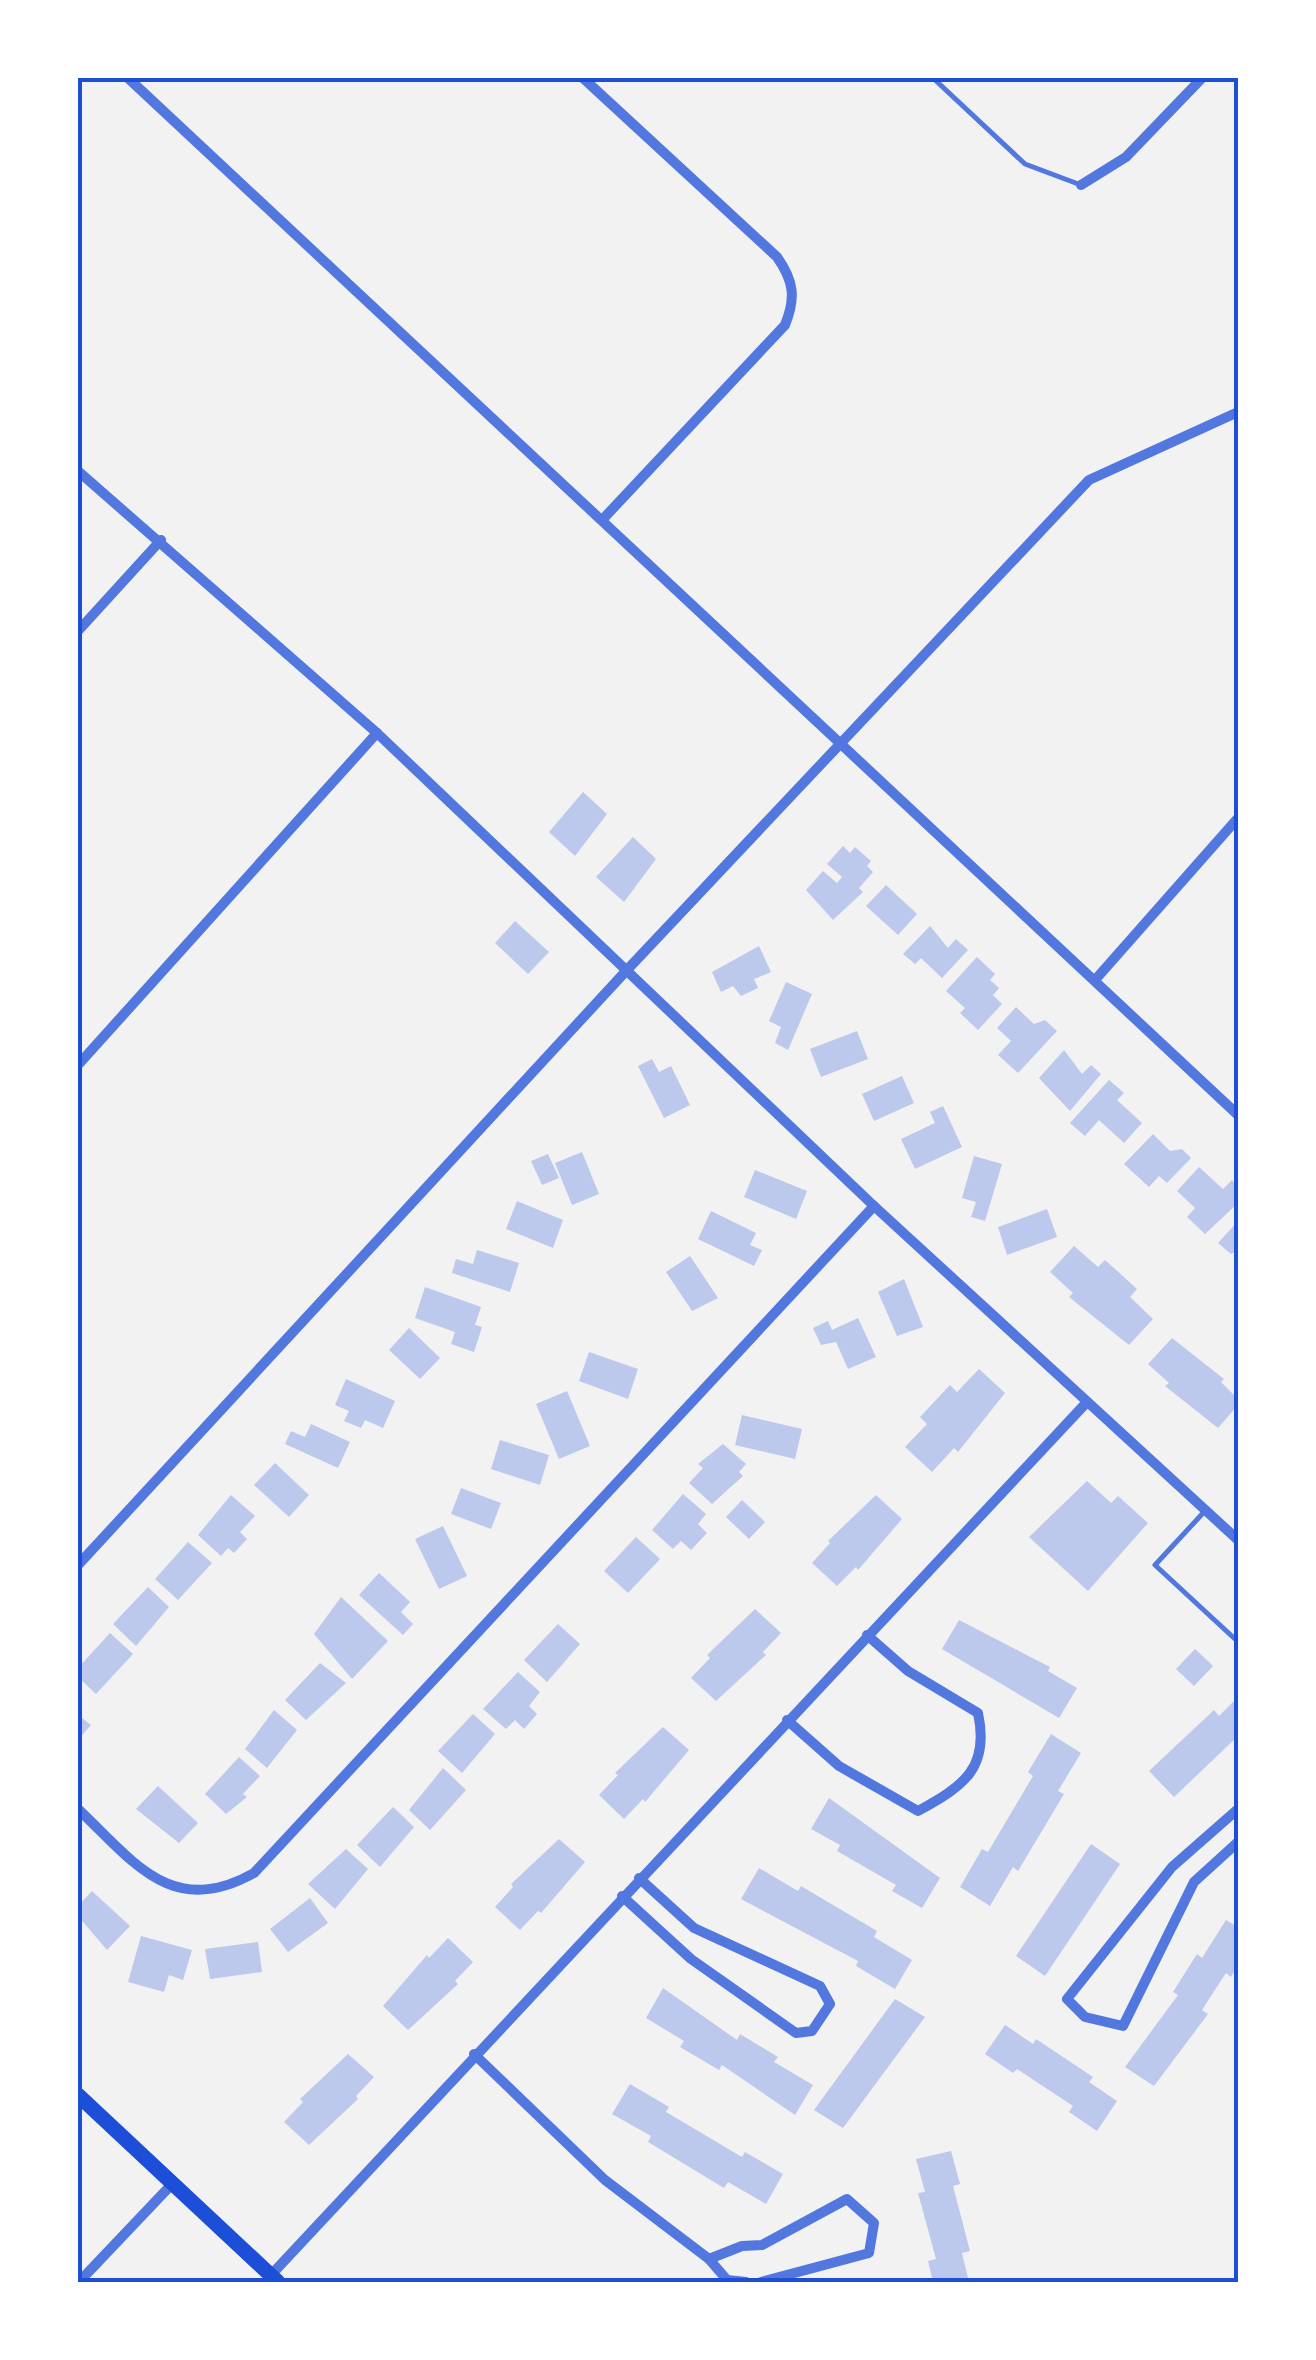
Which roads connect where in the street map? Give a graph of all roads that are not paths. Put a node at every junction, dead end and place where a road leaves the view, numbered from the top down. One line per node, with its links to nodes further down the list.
1 (128, 78): 8 (street)
2 (583, 78): 8 (street)
3 (933, 78): 5 (lane)
4 (1202, 78): 5 (street)
5 (1082, 185)
6 (1238, 412): 12 (street)
7 (78, 471): 9 (street)
8 (603, 519): 12 (street)
9 (161, 540): 10 (street); 11 (street)
10 (78, 631)
11 (377, 733): 14 (street); 16 (street)
12 (843, 746): 14 (street); 15 (street)
13 (1238, 818): 15 (street)
14 (626, 971): 18 (street); 22 (street)
15 (1094, 980): 17 (street)
16 (78, 1065)
17 (1238, 1115)
18 (874, 1206): 19 (street); 26 (street)
19 (1086, 1402): 20 (street); 24 (street)
20 (1206, 1510): 21 (street); 23 (lane)
21 (1238, 1540)
22 (78, 1565)
23 (1238, 1634)
24 (867, 1635): 25 (street); 25 (street)
25 (787, 1720): 29 (street)
26 (78, 1809)
27 (1238, 1809): 28 (street)
28 (1238, 1842)
29 (639, 1878): 30 (street); 30 (street)
30 (622, 1896): 31 (street)
31 (474, 2054): 34 (street); 35 (street)
32 (78, 2096): 33 (main road)
33 (173, 2183): 35 (main road); 36 (street)
34 (709, 2258): 37 (street); 38 (street)
35 (274, 2279)
36 (79, 2282)
37 (746, 2282)
38 (761, 2282)

